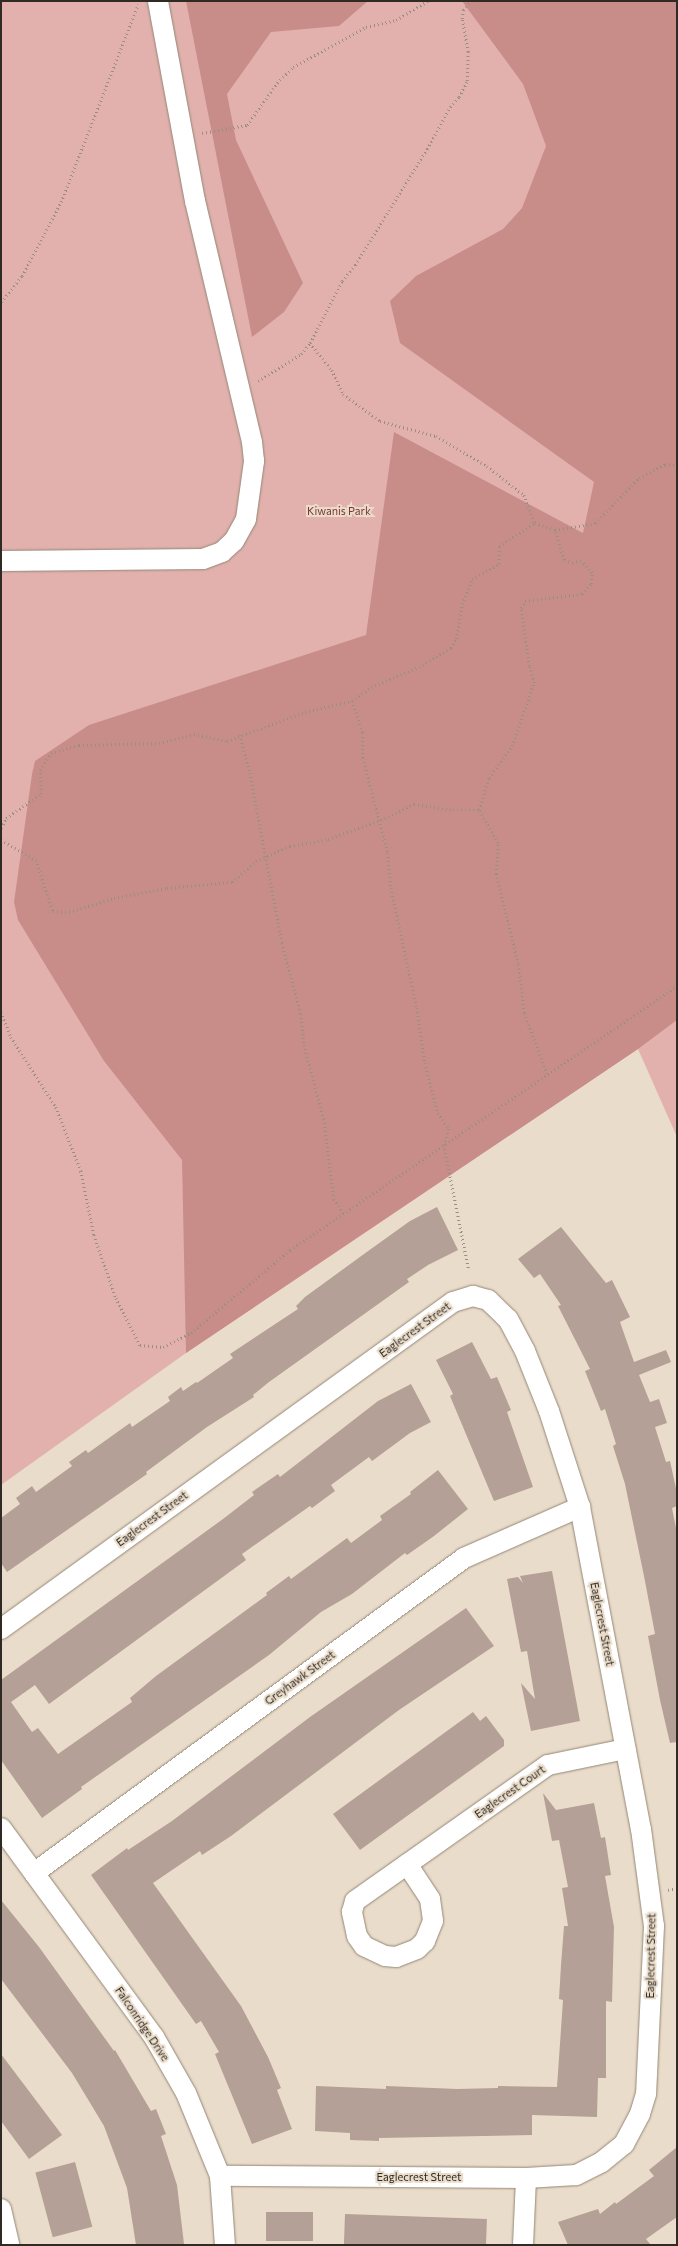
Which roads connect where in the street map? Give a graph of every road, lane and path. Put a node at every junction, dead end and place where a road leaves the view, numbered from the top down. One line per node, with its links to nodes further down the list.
1 (140, 1): 6 (path)
2 (158, 1): 5 (street)
3 (428, 1): 5 (path)
4 (470, 1): 7 (path)
5 (183, 134): 8 (street)
6 (1, 302)
7 (310, 343): 8 (path); 10 (path)
8 (242, 393): 12 (street)
9 (677, 465): 11 (path)
10 (535, 524): 11 (path); 13 (path)
11 (555, 530): 15 (path)
12 (1, 561)
13 (352, 701): 14 (path); 16 (path)
14 (240, 735): 17 (path); 19 (path)
15 (479, 810): 16 (path); 22 (path)
16 (381, 820): 19 (path); 23 (path)
17 (1, 828)
18 (1, 840): 19 (path)
19 (267, 857): 24 (path)
20 (677, 986): 22 (path)
21 (1, 1012): 24 (path)
22 (547, 1074): 23 (path)
23 (444, 1145): 24 (path); 25 (path)
24 (344, 1214)
25 (469, 1270)
26 (580, 1507): 27 (street, Eaglecrest Street); 28 (street, Eaglecrest Street); 31 (street, Greyhawk Street)
27 (1, 1629)
28 (626, 1749): 30 (street, Eaglecrest Court); 33 (street, Eaglecrest Street)
29 (1, 1828): 31 (street, Falconridge Drive)
30 (407, 1864): 30 (street, Eaglecrest Court)
31 (34, 1873): 32 (street, Falconridge Drive)
32 (220, 2176): 33 (street, Eaglecrest Street); 36 (street, Falconridge Drive)
33 (526, 2178): 37 (street)
34 (1, 2209): 35 (street)
35 (9, 2245)
36 (225, 2245)
37 (523, 2245)

